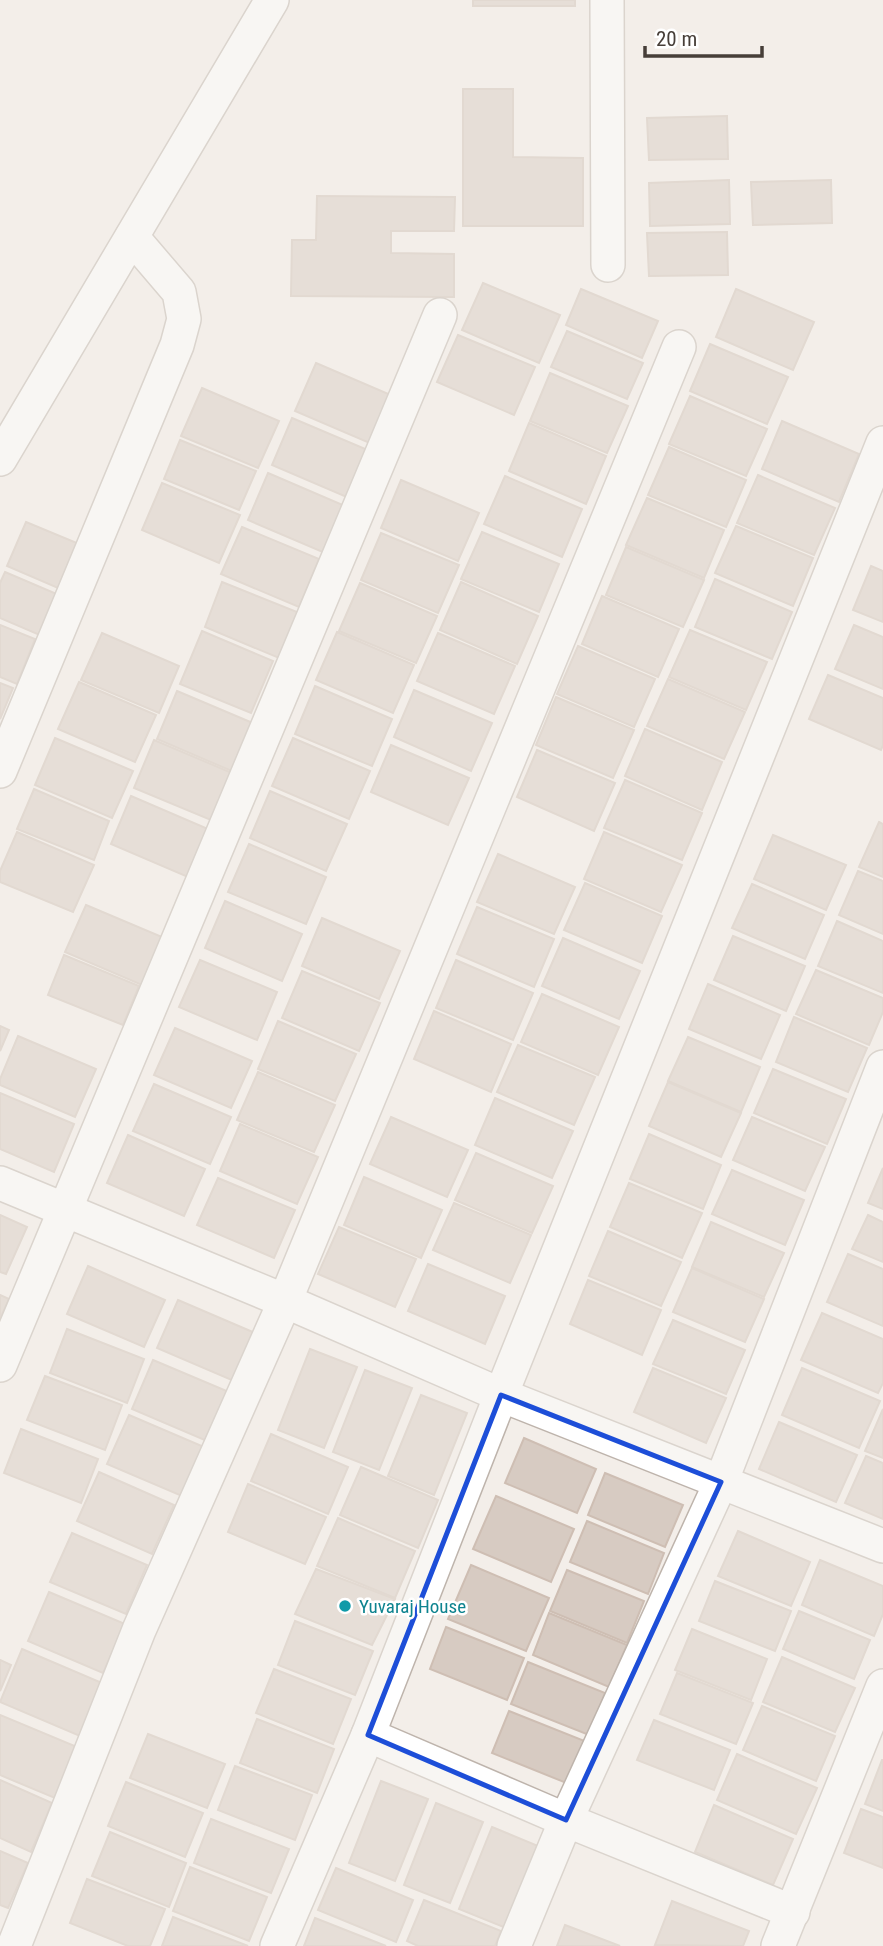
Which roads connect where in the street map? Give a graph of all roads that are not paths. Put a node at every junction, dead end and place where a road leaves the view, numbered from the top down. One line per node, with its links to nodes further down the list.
1 (607, 0): 4 (street)
2 (264, 1): 3 (street)
3 (132, 237): 8 (street); 9 (street)
4 (608, 265)
5 (440, 315): 12 (street)
6 (679, 346): 13 (street)
7 (883, 443): 15 (street)
8 (0, 459)
9 (0, 771)
10 (883, 1067): 16 (street)
11 (0, 1183): 12 (street)
12 (66, 1211): 13 (street); 14 (street)
13 (285, 1301): 15 (street); 22 (street)
14 (0, 1366)
15 (501, 1395): 16 (street); 19 (street)
16 (721, 1482): 17 (street); 20 (street)
17 (883, 1546)
18 (883, 1686): 21 (street)
19 (368, 1735): 20 (street); 23 (street)
20 (566, 1820): 21 (street); 24 (street)
21 (793, 1912): 25 (street)
22 (17, 1940)
23 (277, 1946)
24 (514, 1946)
25 (778, 1946)

